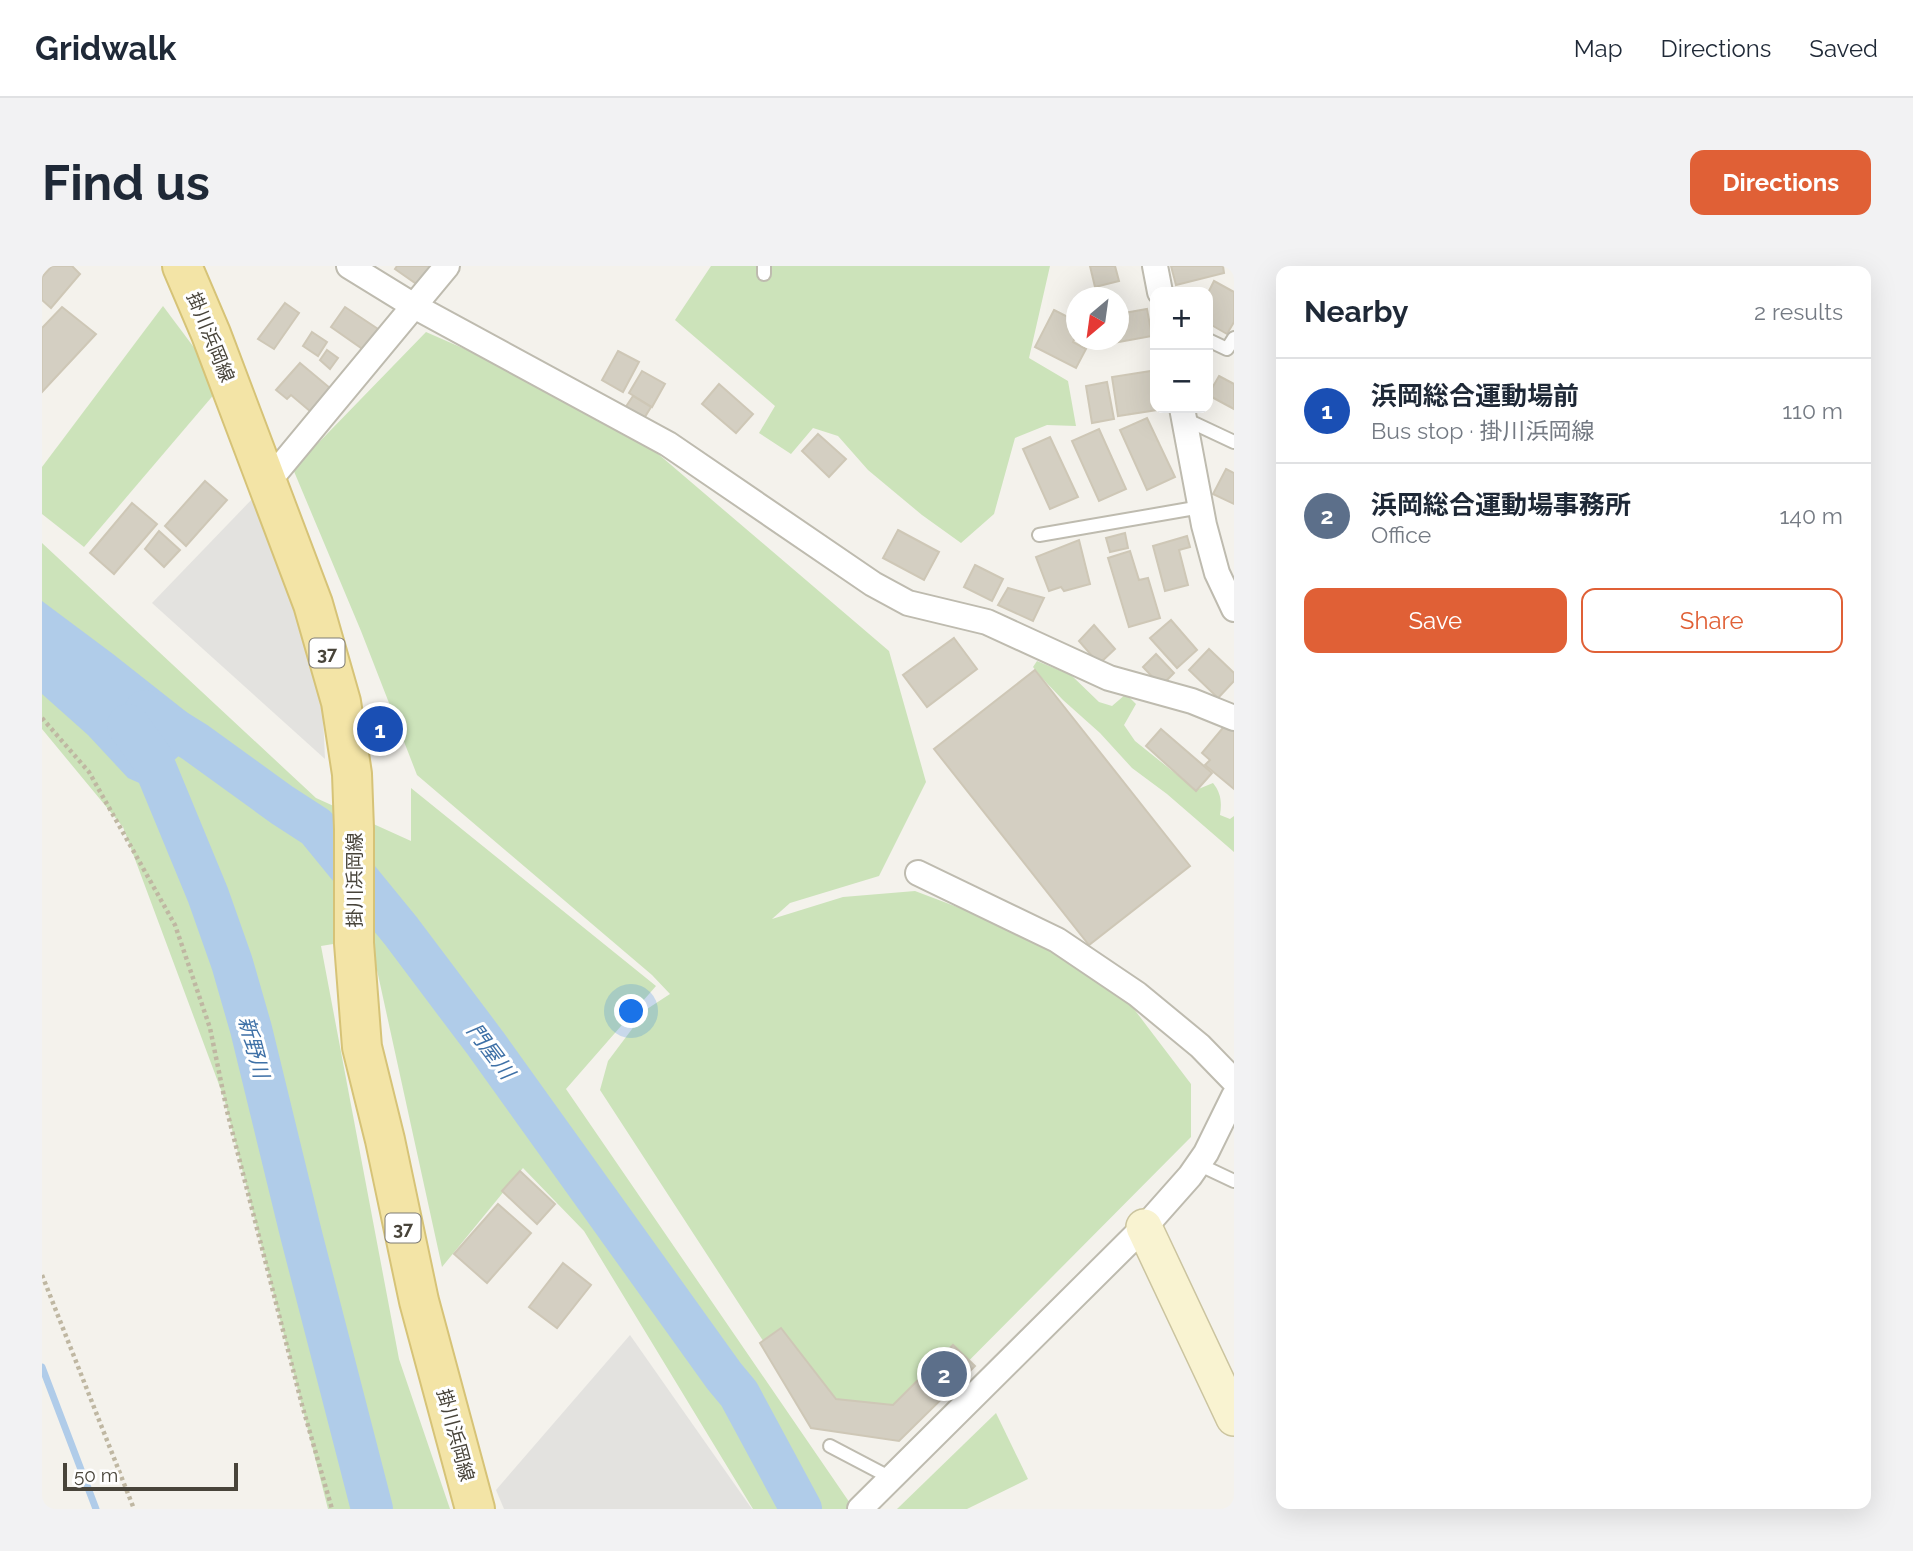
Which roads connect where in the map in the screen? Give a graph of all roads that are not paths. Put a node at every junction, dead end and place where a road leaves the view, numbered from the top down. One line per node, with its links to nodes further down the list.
1 (182, 266): 11 (main road, 掛川浜岡線 / 37)
2 (349, 266): 6 (street)
3 (447, 266): 6 (street)
4 (1155, 266): 5 (street)
5 (1159, 287)
6 (414, 306): 11 (street); 15 (street)
7 (1234, 338): 8 (lane)
8 (1213, 342)
9 (1184, 413): 10 (lane); 12 (street)
10 (1234, 442)
11 (267, 483): 25 (main road, 掛川浜岡線 / 37)
12 (1201, 507): 13 (lane); 14 (street)
13 (1039, 535)
14 (1234, 609)
15 (1234, 719)
16 (918, 873): 17 (street)
17 (1234, 1081)
18 (1234, 1096): 19 (street)
19 (1198, 1164): 20 (lane); 21 (street)
20 (1234, 1181)
21 (1144, 1227): 22 (street); 24 (street)
22 (1234, 1418)
23 (830, 1446): 24 (lane)
24 (891, 1478): 26 (street)
25 (475, 1509)
26 (860, 1509)

